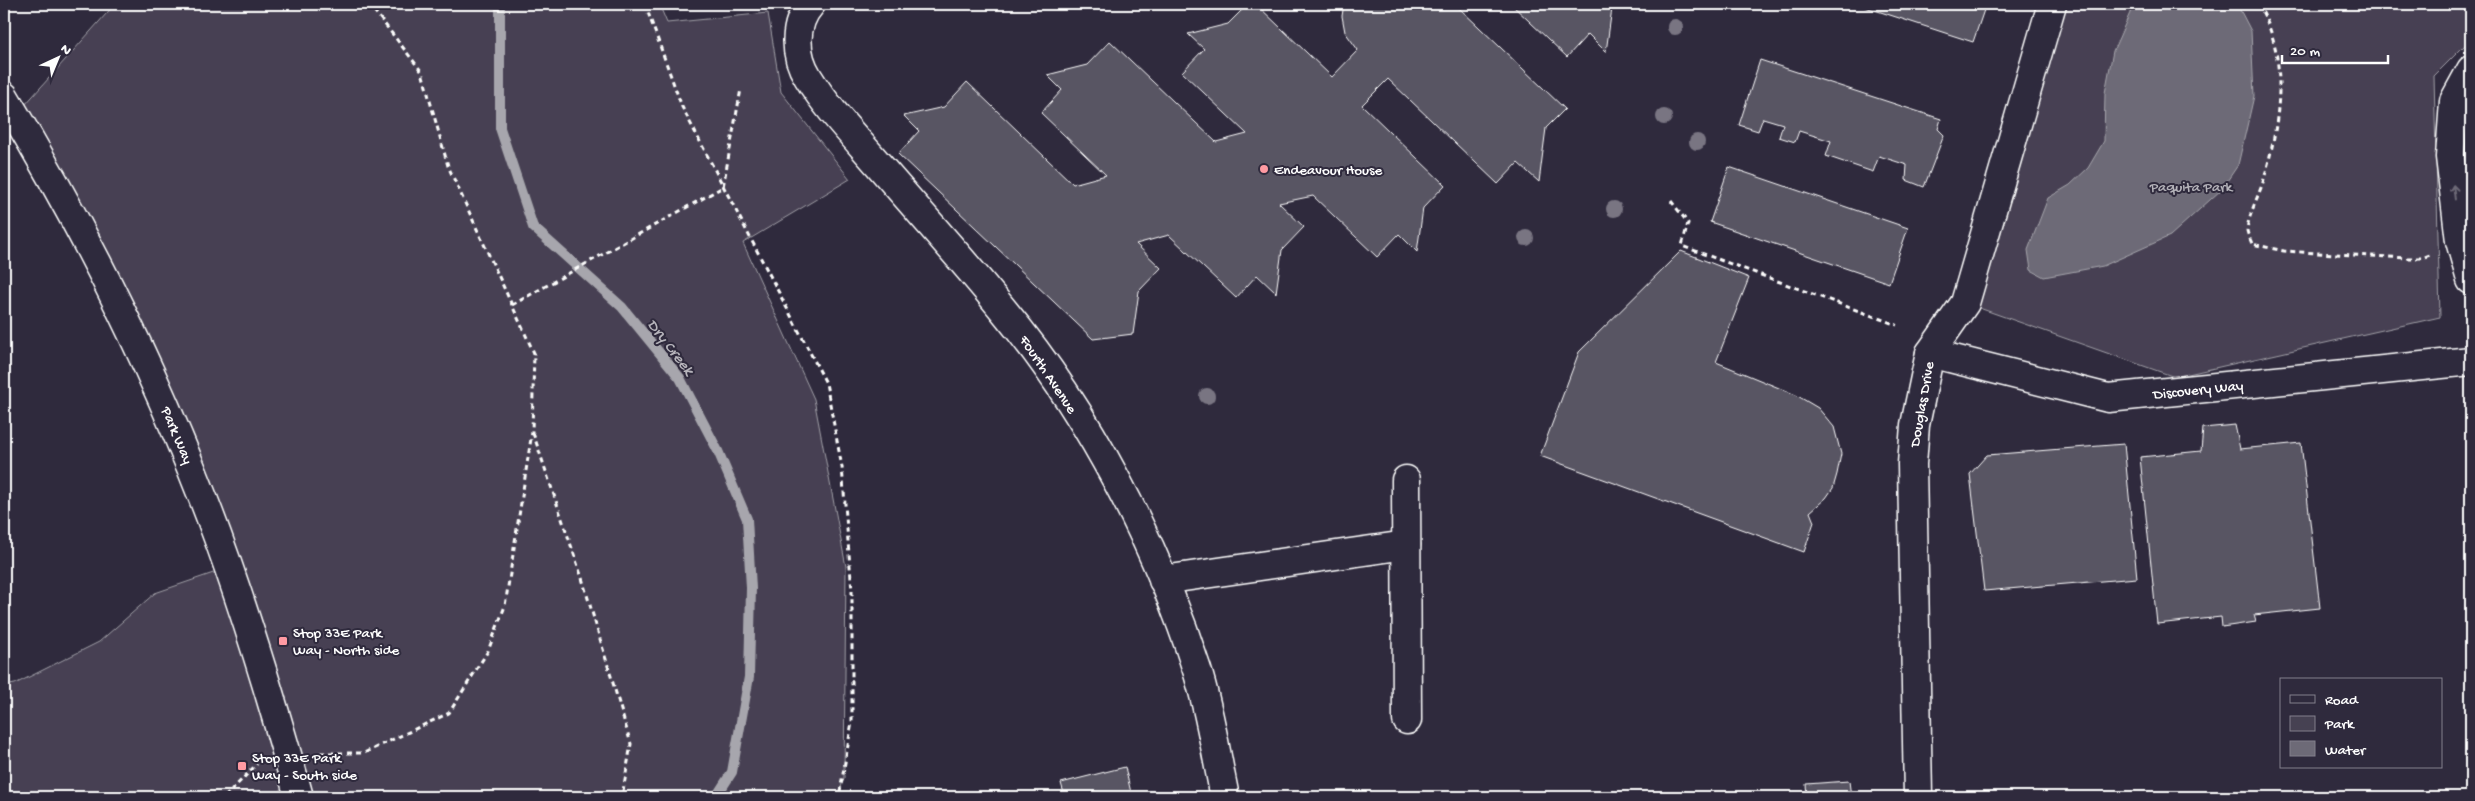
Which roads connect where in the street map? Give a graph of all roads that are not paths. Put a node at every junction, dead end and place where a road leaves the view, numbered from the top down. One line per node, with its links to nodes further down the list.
1 (811, 4): 10 (street, Fourth Avenue)
2 (2052, 4): 6 (street, Douglas Drive)
3 (2471, 70): 5 (street, one-way to 3)
4 (4, 96): 12 (street, Park Way)
5 (2471, 280)
6 (1930, 353): 7 (street, Discovery Way); 14 (street, Douglas Drive)
7 (2471, 361)
8 (1406, 480): 9 (street)
9 (1406, 545): 10 (street); 11 (street)
10 (1163, 580): 13 (street, Fourth Avenue)
11 (1407, 720)
12 (299, 797)
13 (1225, 797)
14 (1918, 797)

